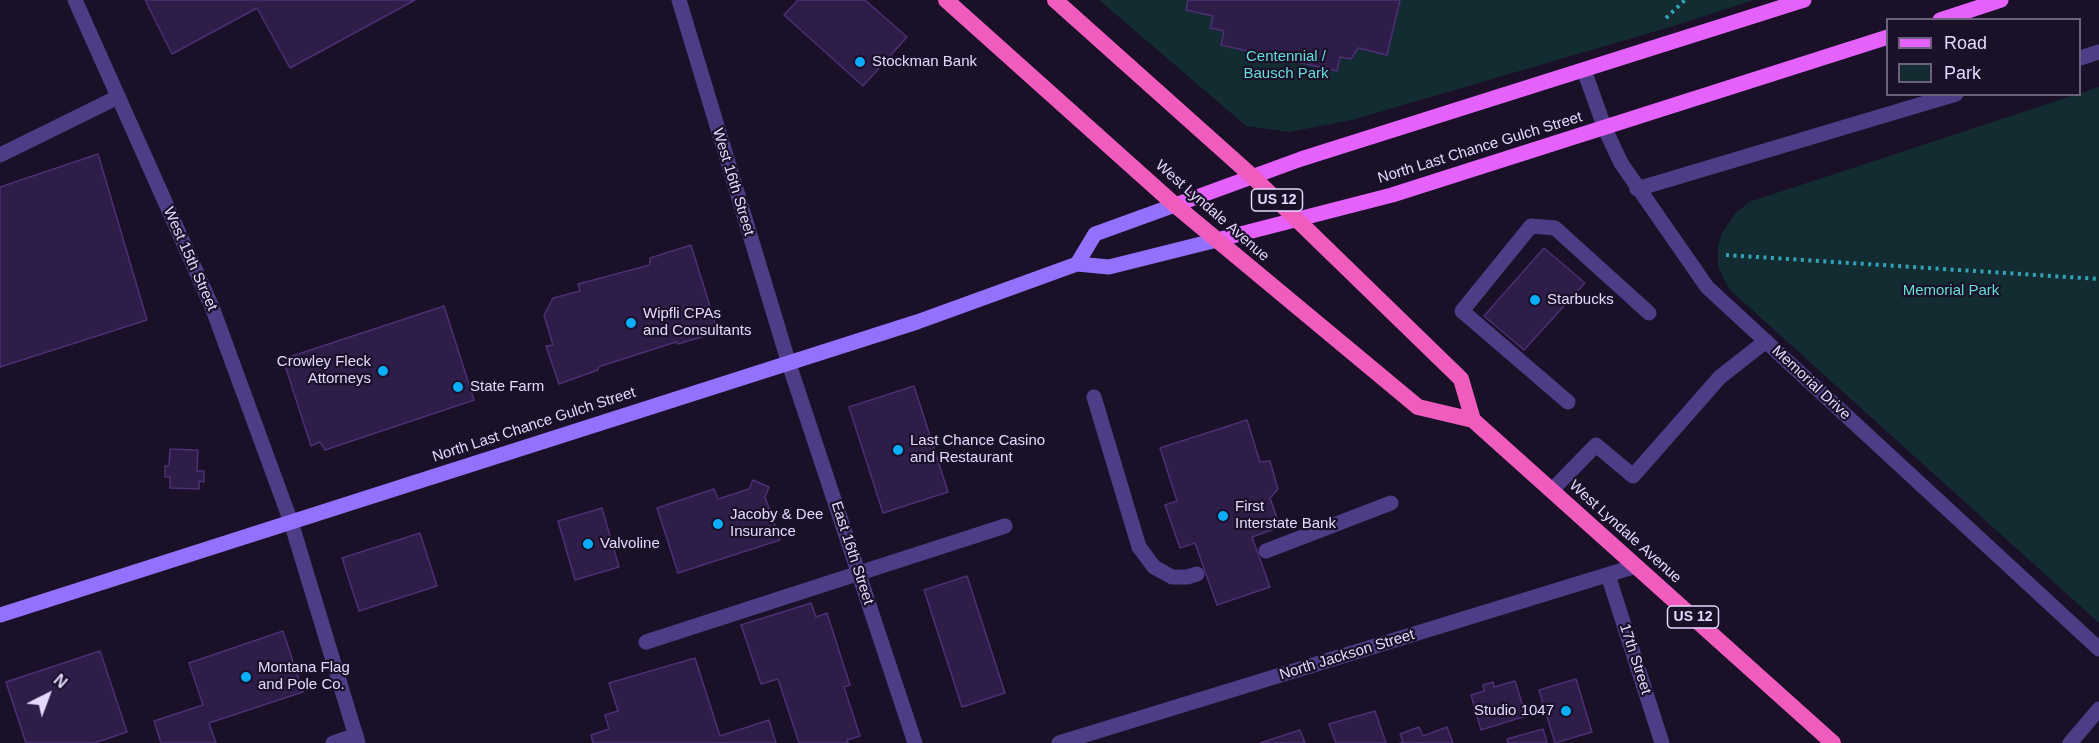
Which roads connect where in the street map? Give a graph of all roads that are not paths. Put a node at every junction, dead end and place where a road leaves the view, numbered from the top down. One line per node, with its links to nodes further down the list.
1 (75, 0): 13 (street, West 15th Street)
2 (679, 0): 24 (street, West 16th Street)
3 (946, 0): 18 (highway, West Lyndale Avenue / US 12)
4 (1055, 0): 16 (highway, US 12)
5 (1804, 0): 11 (main road)
6 (2001, 0): 7 (main road)
7 (1946, 18)
8 (1886, 37): 14 (main road, North Last Chance Gulch Street)
9 (2099, 52): 10 (street)
10 (2081, 57)
11 (1584, 70): 14 (street, Memorial Drive); 16 (main road)
12 (1949, 96): 17 (street)
13 (118, 97): 15 (street); 30 (street, West 15th Street)
14 (1605, 129): 17 (street, Memorial Drive); 19 (main road, North Last Chance Gulch Street)
15 (0, 155)
16 (1253, 177): 18 (main road); 19 (highway, US 12)
17 (1637, 189): 23 (street, Memorial Drive)
18 (1175, 205): 20 (highway, West Lyndale Avenue / US 12); 21 (main road)
19 (1299, 220): 20 (main road, North Last Chance Gulch Street); 27 (highway, US 12)
20 (1217, 240): 21 (main road, North Last Chance Gulch Street); 27 (highway, West Lyndale Avenue / US 12)
21 (1077, 264): 24 (main road, North Last Chance Gulch Street)
22 (1649, 313): 26 (street)
23 (1766, 341): 28 (street); 39 (street, Memorial Drive)
24 (789, 364): 30 (main road, North Last Chance Gulch Street); 34 (street, East 16th Street)
25 (1094, 397): 35 (street)
26 (1568, 402)
27 (1473, 420): 28 (highway, West Lyndale Avenue / US 12)
28 (1552, 490): 33 (highway, West Lyndale Avenue / US 12)
29 (1391, 503): 32 (street)
30 (291, 522): 37 (main road, North Last Chance Gulch Street); 41 (street, West 15th Street)
31 (1005, 526): 34 (street)
32 (1266, 551)
33 (1636, 566): 36 (street, North Jackson Street); 46 (highway, West Lyndale Avenue / US 12)
34 (859, 573): 38 (street); 43 (street, East 16th Street)
35 (1197, 574)
36 (1608, 575): 44 (street, North Jackson Street); 45 (street, 17th Street)
37 (0, 615)
38 (646, 642)
39 (2099, 649)
40 (2099, 709): 47 (street)
41 (357, 739): 42 (street)
42 (333, 743)
43 (915, 743)
44 (1059, 743)
45 (1662, 743)
46 (1833, 743)
47 (2070, 743)

